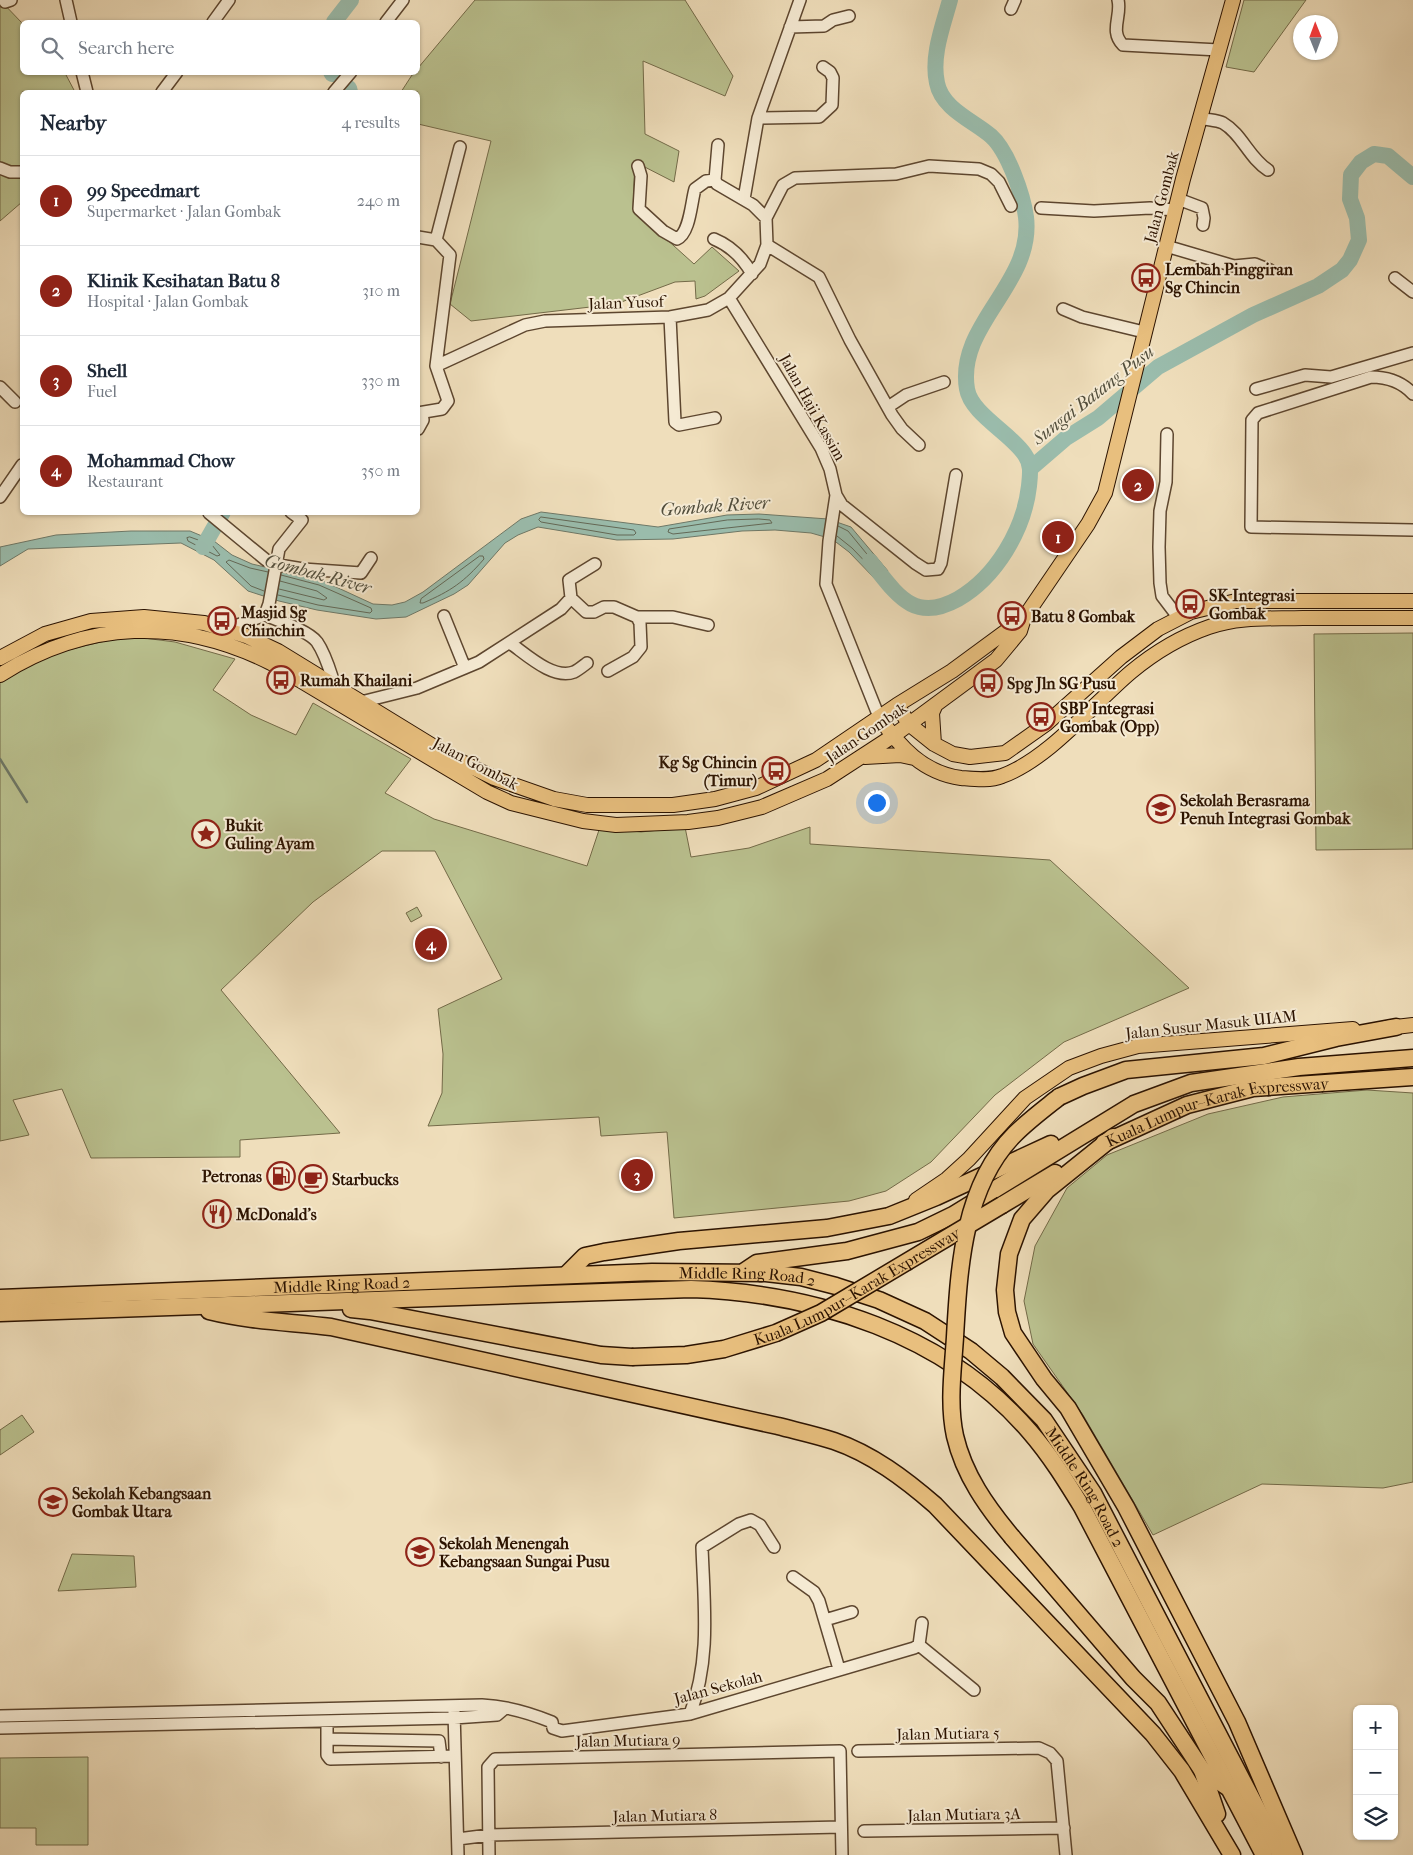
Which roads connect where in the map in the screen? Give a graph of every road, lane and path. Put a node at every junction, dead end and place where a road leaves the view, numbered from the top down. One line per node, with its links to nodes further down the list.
1 (66, 0): 8 (street)
2 (229, 0): 9 (street)
3 (403, 0): 10 (street)
4 (800, 0): 11 (street)
5 (1118, 0): 12 (street)
6 (1233, 0): 12 (main road, Jalan Gombak)
7 (849, 16): 11 (street)
8 (70, 20)
9 (214, 20)
10 (388, 20)
11 (790, 27): 20 (street)
12 (1219, 50): 21 (main road, Jalan Gombak)
13 (823, 67): 20 (street)
14 (83, 75): 17 (street)
15 (175, 75): 18 (street)
16 (348, 75): 19 (street)
17 (86, 90)
18 (164, 90)
19 (336, 90)
20 (758, 118): 29 (street)
21 (1200, 118): 26 (street); 30 (main road, Jalan Gombak)
22 (718, 145): 28 (street)
23 (460, 147): 37 (street)
24 (638, 166): 28 (street)
25 (0, 168): 27 (street)
26 (1268, 170)
27 (20, 172)
28 (715, 180): 29 (street)
29 (744, 199): 33 (street)
30 (1177, 205): 32 (street); 34 (street); 39 (main road, Jalan Gombak)
31 (1011, 206): 33 (street, Jalan Yusof)
32 (1041, 208)
33 (766, 218): 38 (street, Jalan Yusof)
34 (1203, 225)
35 (420, 237): 37 (street)
36 (714, 239): 41 (street)
37 (436, 240): 49 (street)
38 (767, 246): 41 (street, Jalan Yusof); 55 (street)
39 (1166, 246): 40 (street); 47 (main road, Jalan Gombak)
40 (1270, 270)
41 (752, 274): 44 (street, Jalan Yusof)
42 (1395, 278): 43 (street)
43 (1413, 292)
44 (729, 298): 46 (street, Jalan Yusof); 62 (street, Jalan Haji Kassim)
45 (1063, 309): 47 (street)
46 (670, 317): 49 (street, Jalan Yusof); 57 (street)
47 (1144, 332): 76 (main road, Jalan Gombak)
48 (1413, 353): 52 (street)
49 (436, 366): 56 (street)
50 (944, 382): 55 (street)
51 (0, 387): 54 (street)
52 (1256, 389)
53 (1413, 394): 66 (street)
54 (15, 402)
55 (888, 407): 59 (street)
56 (420, 413)
57 (715, 418)
58 (1167, 434): 75 (street)
59 (919, 445)
60 (20, 468): 63 (street)
61 (956, 475): 62 (street, Jalan Haji Kassim)
62 (836, 495): 90 (street)
63 (0, 497)
64 (213, 515): 68 (street)
65 (295, 515): 68 (street)
66 (1413, 530)
67 (371, 558): 68 (street)
68 (276, 564): 72 (street)
69 (595, 564): 70 (street)
70 (571, 598): 74 (street); 80 (street)
71 (1413, 601): 75 (main road)
72 (264, 615): 79 (street); 86 (street)
73 (444, 616): 83 (street)
74 (636, 617): 78 (street); 84 (street)
75 (1178, 617): 93 (main road)
76 (1024, 618): 88 (main road, Jalan Gombak); 89 (main road, Jalan Gombak)
77 (1413, 618): 95 (main road)
78 (708, 625)
79 (227, 629): 81 (main road, Jalan Gombak); 86 (main road, Jalan Gombak)
80 (510, 643): 82 (street); 83 (street)
81 (0, 658)
82 (587, 663)
83 (465, 668): 87 (street)
84 (608, 671)
85 (0, 675): 94 (main road, Jalan Gombak)
86 (335, 686): 87 (main road, Jalan Gombak)
87 (361, 702): 90 (main road, Jalan Gombak)
88 (936, 704): 91 (main road, Jalan Gombak); 93 (main road)
89 (896, 705): 90 (main road, Jalan Gombak); 91 (main road)
90 (879, 717): 92 (main road)
91 (909, 724): 92 (main road, Jalan Gombak); 93 (main road)
92 (892, 736): 94 (main road, Jalan Gombak); 95 (main road)
93 (934, 744)
94 (861, 757): 95 (main road)
95 (914, 758)
96 (1413, 1025): 97 (main road, Jalan Susur Masuk UIAM)
97 (1396, 1027): 99 (highway); 103 (main road, Jalan Susur Masuk UIAM)
98 (1413, 1056): 99 (highway); 101 (highway, Kuala Lumpur–Karak Expressway)
99 (1182, 1064): 131 (highway, bridge)
100 (1413, 1077): 102 (highway, Kuala Lumpur–Karak Expressway)
101 (1134, 1104): 103 (highway); 104 (highway, Kuala Lumpur–Karak Expressway)
102 (1113, 1137): 107 (highway, Kuala Lumpur–Karak Expressway, bridge); 145 (highway)
103 (889, 1216): 105 (highway)
104 (743, 1272): 105 (highway, Middle Ring Road 2); 144 (highway, Middle Ring Road 2)
105 (566, 1275): 106 (highway, Middle Ring Road 2)
106 (0, 1298)
107 (270, 1304): 108 (highway, Middle Ring Road 2); 132 (highway, Middle Ring Road 2)
108 (192, 1306): 109 (highway, Middle Ring Road 2); 138 (highway)
109 (0, 1312)
110 (774, 1546): 121 (street)
111 (792, 1577): 113 (street)
112 (852, 1612): 113 (street)
113 (824, 1620): 116 (street)
114 (922, 1623): 115 (street)
115 (920, 1645): 116 (street, Jalan Sekolah); 117 (street)
116 (839, 1669): 121 (street, Jalan Sekolah)
117 (974, 1690)
118 (454, 1705): 119 (street, Jalan Sekolah); 120 (street, Jalan Sekolah); 123 (street)
119 (258, 1710): 122 (street, Jalan Sekolah); 125 (street)
120 (504, 1710): 121 (street, Jalan Sekolah); 123 (street)
121 (690, 1714)
122 (0, 1716)
123 (454, 1718): 124 (street); 129 (street)
124 (327, 1721): 125 (street); 127 (street)
125 (258, 1722): 126 (street)
126 (0, 1728)
127 (327, 1739): 130 (street); 130 (street)
128 (858, 1751): 134 (street, Jalan Mutiara 5)
129 (455, 1756): 130 (street); 136 (street)
130 (440, 1757)
131 (1202, 1770): 132 (highway); 138 (highway)
132 (1229, 1788): 143 (highway, Middle Ring Road 2)
133 (841, 1828): 137 (street, Jalan Mutiara 8); 137 (street, Jalan Mutiara 9); 141 (street)
134 (1064, 1828): 135 (street, Jalan Mutiara 3A); 142 (street)
135 (864, 1832)
136 (458, 1835): 137 (street, Jalan Mutiara 8); 139 (street)
137 (489, 1835): 140 (street, Jalan Mutiara 9)
138 (1231, 1853)
139 (458, 1855)
140 (489, 1855)
141 (842, 1855)
142 (1066, 1855)
143 (1264, 1855)
144 (1282, 1855)
145 (1294, 1855)

